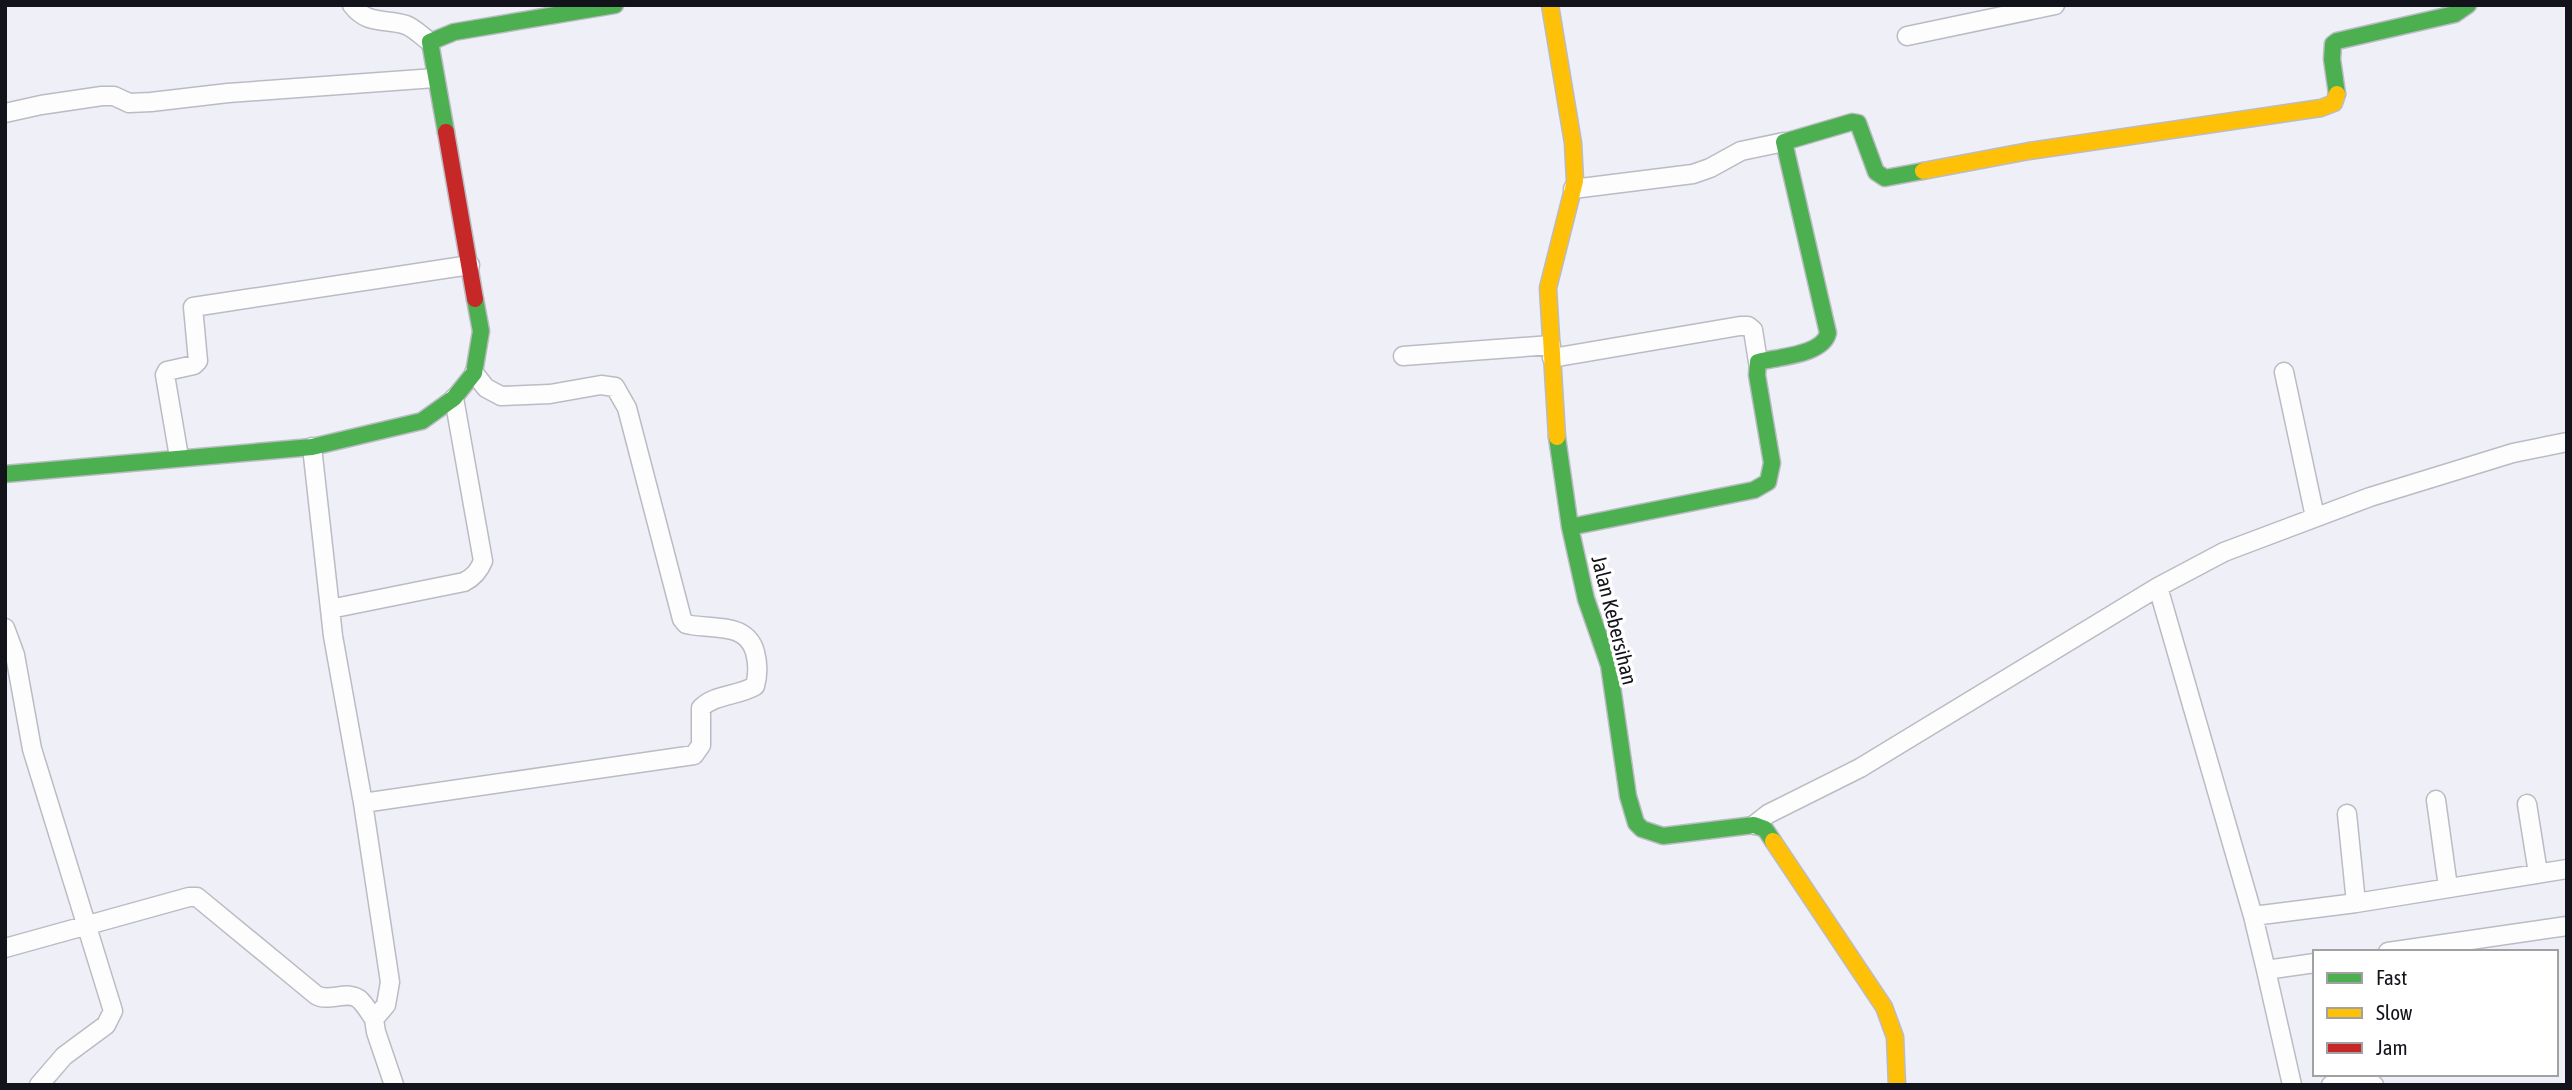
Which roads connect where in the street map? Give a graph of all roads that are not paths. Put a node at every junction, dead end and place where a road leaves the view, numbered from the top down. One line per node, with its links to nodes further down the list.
1 (352, 5): 8 (street)
2 (615, 5): 6 (street)
3 (1550, 5): 12 (street, Jalan Kebersihan)
4 (2054, 5): 7 (street)
5 (2468, 5): 11 (street)
6 (576, 8): 8 (street)
7 (1907, 36)
8 (430, 42): 9 (street)
9 (435, 78): 10 (street); 13 (street)
10 (5, 113)
11 (1784, 142): 12 (street); 16 (street)
12 (1573, 190): 14 (street, Jalan Kebersihan)
13 (470, 265): 18 (street); 22 (street)
14 (1552, 351): 15 (street); 16 (street); 25 (street, Jalan Kebersihan)
15 (1403, 356)
16 (1758, 362): 25 (street)
17 (2284, 372): 24 (street)
18 (474, 373): 19 (street); 30 (street)
19 (454, 398): 21 (street); 27 (street)
20 (2567, 442): 24 (street)
21 (312, 447): 22 (street); 27 (street)
22 (179, 457): 23 (street)
23 (5, 474)
24 (2315, 517): 26 (street)
25 (1570, 527): 33 (street, Jalan Kebersihan)
26 (2158, 587): 33 (street); 38 (street)
27 (330, 608): 30 (street)
28 (5, 628): 39 (street)
29 (2436, 800): 36 (street)
30 (363, 803): 45 (street)
31 (2527, 804): 35 (street)
32 (2347, 814): 37 (street)
33 (1754, 825): 48 (street)
34 (2567, 869): 35 (street)
35 (2538, 873): 36 (street)
36 (2448, 887): 37 (street)
37 (2356, 903): 38 (street)
38 (2252, 916): 44 (street)
39 (87, 926): 41 (street); 45 (street); 46 (street)
40 (2567, 926): 42 (street)
41 (5, 948)
42 (2402, 950)
43 (2313, 962): 44 (street)
44 (2266, 970): 49 (street)
45 (374, 1018): 47 (street)
46 (39, 1085)
47 (394, 1085)
48 (1897, 1085)
49 (2292, 1085)
50 (2330, 1085): 51 (street)
51 (2374, 1085)

